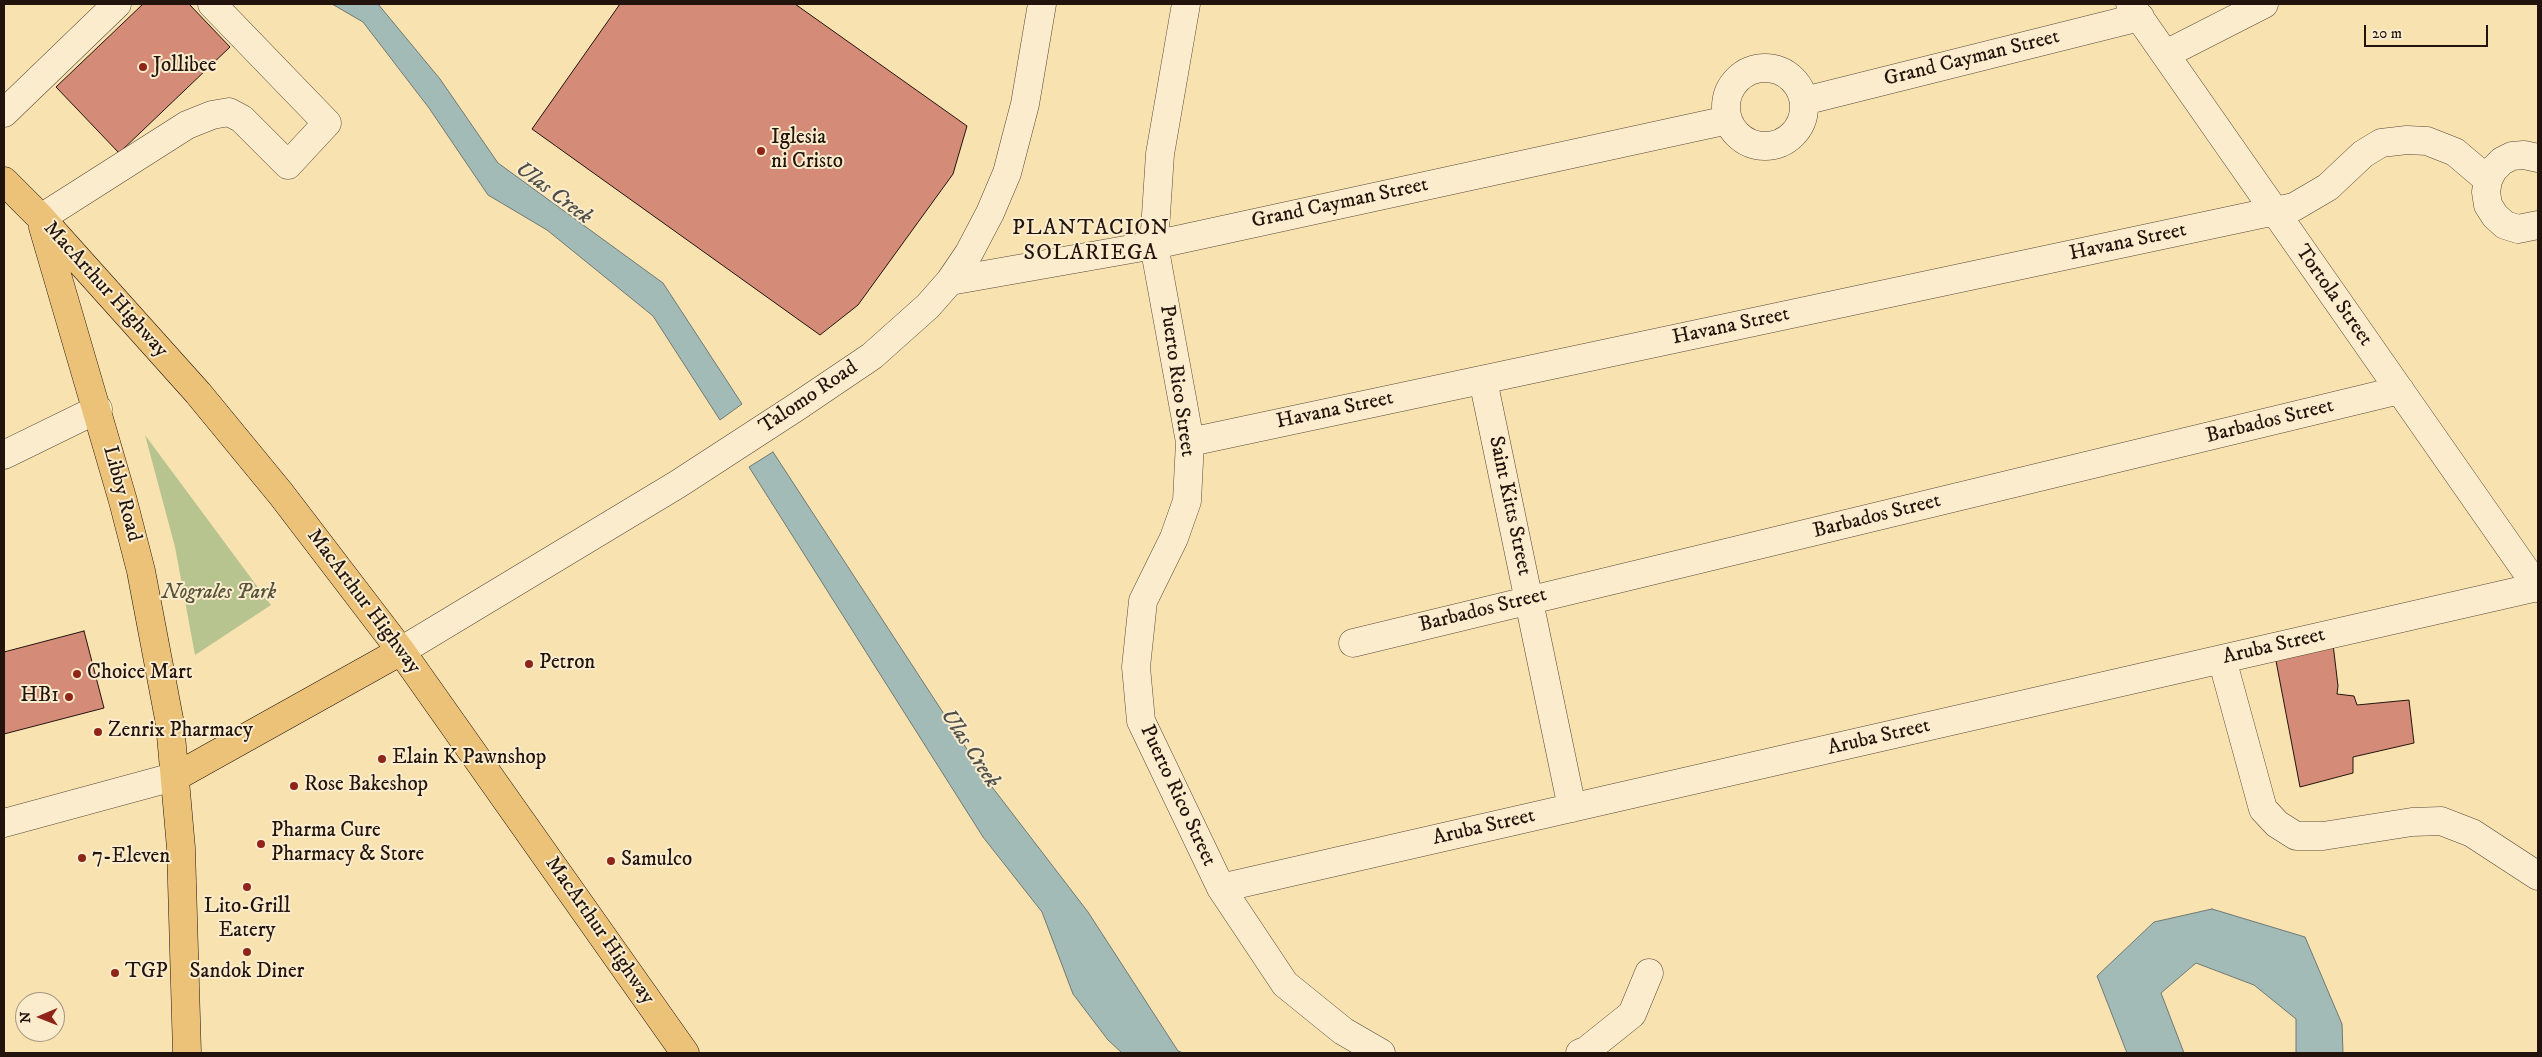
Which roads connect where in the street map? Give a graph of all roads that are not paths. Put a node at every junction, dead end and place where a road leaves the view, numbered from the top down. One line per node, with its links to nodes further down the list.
1 (117, 4): 9 (street)
2 (212, 4): 15 (street)
3 (1042, 4): 18 (street, Talomo Road)
4 (1186, 4): 17 (street, Puerto Rico Street)
5 (2264, 4): 7 (street)
6 (2135, 10): 7 (street, Tortola Street); 8 (street, Grand Cayman Street)
7 (2166, 54): 14 (street, Tortola Street)
8 (1804, 101): 10 (street); 10 (street)
9 (4, 113)
10 (1728, 120): 17 (street, Grand Cayman Street)
11 (2538, 158): 12 (street)
12 (2488, 180): 14 (street, Havana Street); 16 (street)
13 (4, 181): 15 (highway, MacArthur Highway)
14 (2273, 212): 19 (street, Havana Street); 20 (street, Tortola Street)
15 (40, 218): 21 (highway, Libby Road); 27 (highway, MacArthur Highway)
16 (2535, 233)
17 (1154, 245): 18 (street, Grand Cayman Street); 22 (street, Puerto Rico Street)
18 (950, 281): 27 (street, Talomo Road)
19 (1483, 380): 22 (street, Havana Street); 25 (street, Saint Kitts Street)
20 (2400, 390): 24 (street, Tortola Street); 25 (street, Barbados Street)
21 (98, 409): 23 (street); 29 (highway, Libby Road)
22 (1190, 442): 33 (street, Puerto Rico Street)
23 (4, 455)
24 (2538, 588): 28 (street, Aruba Street)
25 (1529, 600): 26 (street, Barbados Street); 30 (street, Saint Kitts Street)
26 (1353, 643)
27 (401, 651): 29 (highway); 36 (highway, MacArthur Highway)
28 (2222, 659): 30 (street, Aruba Street); 32 (street)
29 (177, 776): 31 (street); 35 (highway, Libby Road)
30 (1572, 808): 33 (street, Aruba Street)
31 (4, 823)
32 (2538, 876)
33 (1221, 888): 37 (street, Puerto Rico Street)
34 (1649, 973): 38 (street)
35 (187, 1053)
36 (685, 1053)
37 (1381, 1053)
38 (1580, 1053)

